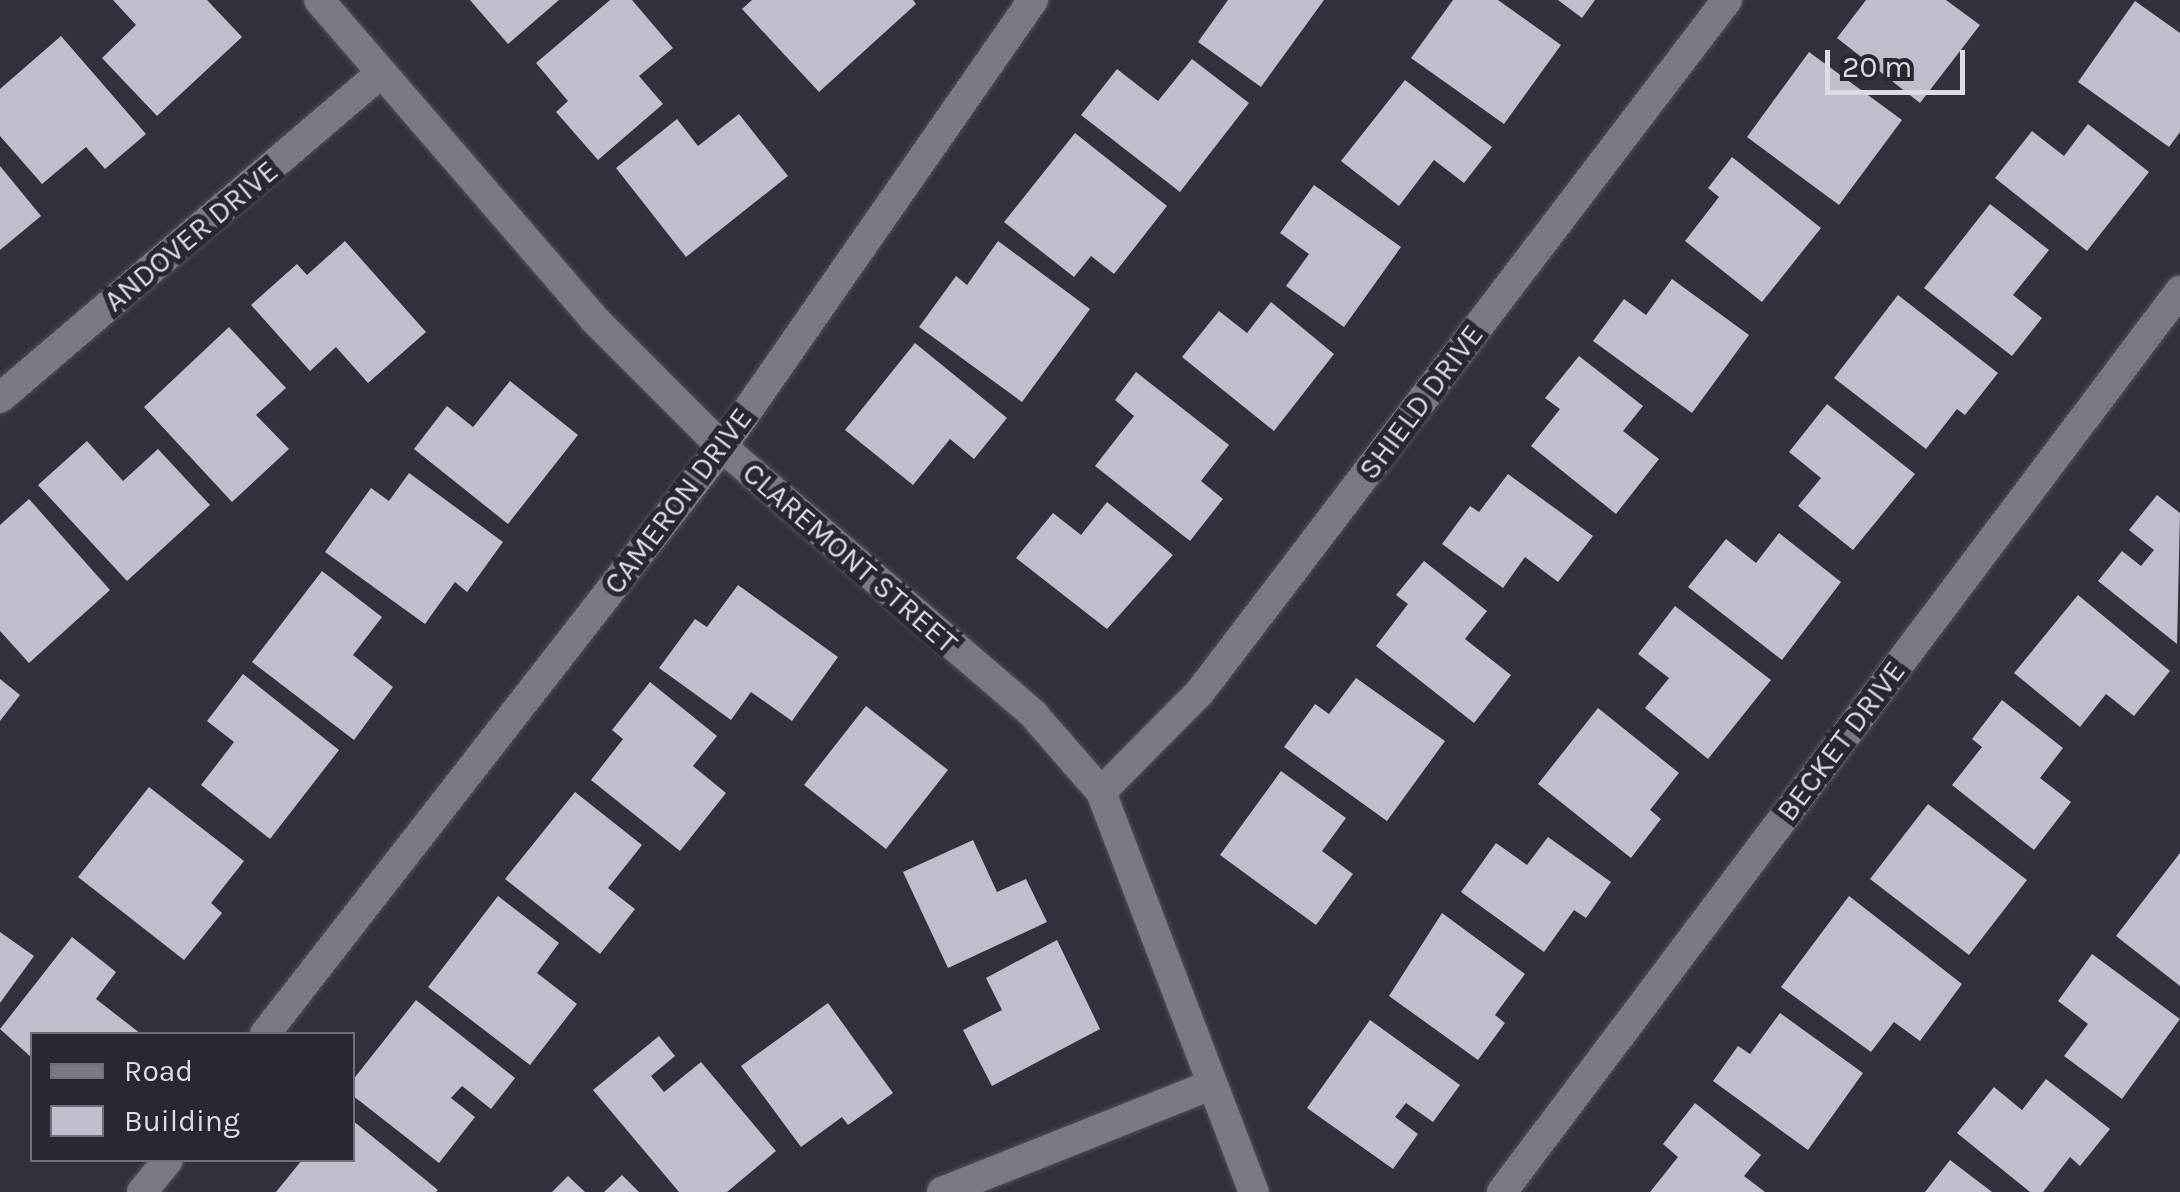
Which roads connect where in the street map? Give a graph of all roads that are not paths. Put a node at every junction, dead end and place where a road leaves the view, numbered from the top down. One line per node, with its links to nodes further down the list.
1 (318, 0): 4 (street, CLAREMONT STREET)
2 (1033, 0): 7 (street, CAMERON DRIVE)
3 (1727, 0): 8 (street, SHIELD DRIVE)
4 (381, 73): 6 (street, ANDOVER DRIVE); 7 (street, CLAREMONT STREET)
5 (2180, 291): 15 (street, BECKET DRIVE)
6 (0, 398)
7 (722, 447): 8 (street, CLAREMONT STREET); 9 (street, CAMERON DRIVE)
8 (1101, 792): 10 (street, CLAREMONT STREET)
9 (267, 1032)
10 (1209, 1086): 13 (street); 14 (street, CLAREMONT STREET)
11 (166, 1162): 12 (street)
12 (142, 1192)
13 (942, 1192)
14 (1254, 1192)
15 (1502, 1192)

